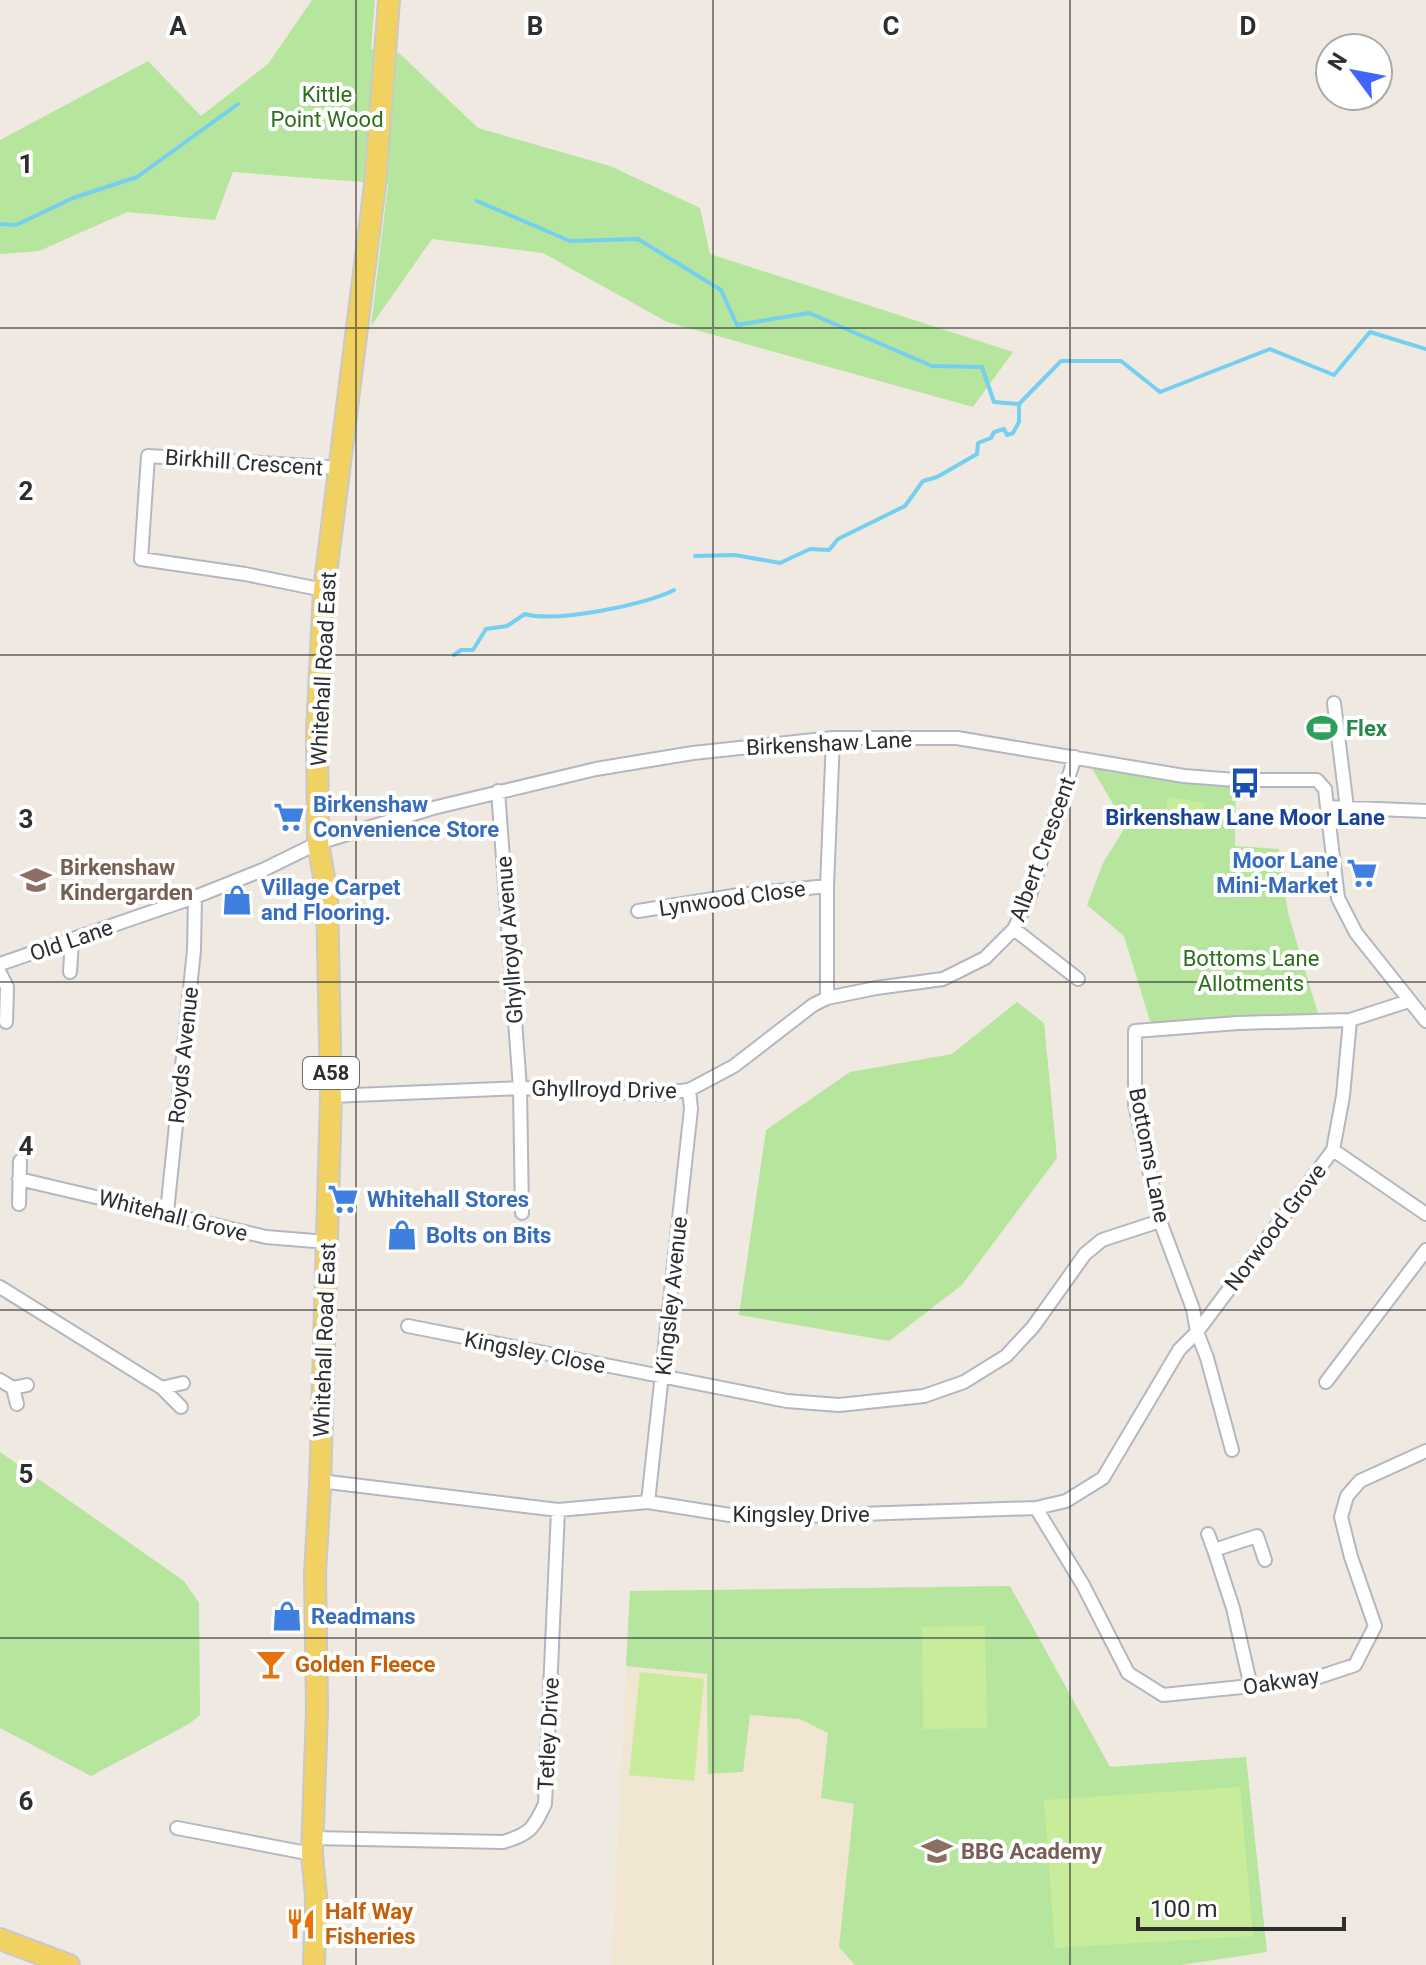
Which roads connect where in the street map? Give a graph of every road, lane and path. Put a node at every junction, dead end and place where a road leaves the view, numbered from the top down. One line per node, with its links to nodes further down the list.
1 (389, 0): 2 (main road, Whitehall Road East / A58)
2 (341, 468): 3 (main road, Whitehall Road East / A58); 3 (street, Birkhill Crescent)
3 (324, 590): 11 (main road, Whitehall Road East / A58)
4 (1334, 703): 9 (street)
5 (833, 738): 6 (street, Birkenshaw Lane); 7 (street, Birkenshaw Lane); 12 (street)
6 (1075, 757): 8 (street, Birkenshaw Lane); 15 (street, Albert Crescent)
7 (498, 791): 11 (street, Birkenshaw Lane); 26 (street, Ghyllroyd Avenue)
8 (1327, 807): 9 (street); 22 (street)
9 (1347, 808): 10 (street)
10 (1426, 811)
11 (318, 843): 13 (street, Old Lane); 28 (main road, Whitehall Road East / A58)
12 (827, 886): 14 (street, Lynwood Close); 21 (street)
13 (195, 897): 16 (street, Old Lane); 33 (street, Royds Avenue)
14 (638, 911)
15 (1014, 929): 20 (street); 21 (street, Albert Crescent)
16 (72, 940): 17 (street, Old Lane); 18 (street)
17 (0, 964)
18 (70, 972)
19 (0, 973): 25 (street)
20 (1078, 979)
21 (827, 998): 27 (street, Ghyllroyd Drive)
22 (1409, 1001): 23 (street, Bottoms Lane); 24 (street)
23 (1350, 1020): 29 (street, Norwood Grove); 36 (street, Bottoms Lane)
24 (1426, 1021)
25 (6, 1022)
26 (520, 1088): 27 (street, Ghyllroyd Drive); 28 (street, Ghyllroyd Drive); 34 (street, Ghyllroyd Avenue)
27 (689, 1090): 42 (street, Kingsley Avenue)
28 (331, 1096): 37 (main road, Whitehall Road East / A58)
29 (1333, 1150): 35 (street); 41 (street, Norwood Grove)
30 (20, 1161): 31 (street)
31 (19, 1179): 32 (street); 33 (street, Whitehall Grove)
32 (19, 1204)
33 (167, 1212): 37 (street, Whitehall Grove)
34 (522, 1213)
35 (1426, 1214)
36 (1160, 1221): 41 (street, Bottoms Lane); 42 (street, Kingsley Close)
37 (327, 1242): 53 (main road, Whitehall Road East / A58)
38 (1426, 1250): 44 (street)
39 (0, 1287): 48 (street)
40 (408, 1326): 42 (street, Kingsley Close)
41 (1197, 1332): 51 (street, Bottoms Lane); 55 (street, Kingsley Drive)
42 (662, 1377): 54 (street, Kingsley Avenue)
43 (0, 1380): 47 (street)
44 (1326, 1382)
45 (183, 1383): 48 (street)
46 (27, 1385): 47 (street)
47 (13, 1388): 49 (street)
48 (162, 1388): 50 (street)
49 (17, 1404)
50 (181, 1407)
51 (1232, 1450)
52 (1426, 1451): 60 (street, Oakway)
53 (320, 1481): 56 (street, Kingsley Drive); 62 (main road, Whitehall Road East / A58)
54 (648, 1502): 55 (street, Kingsley Drive); 56 (street, Kingsley Drive)
55 (1036, 1508): 60 (street, Oakway)
56 (558, 1510): 62 (street, Tetley Drive)
57 (1208, 1534): 58 (street)
58 (1214, 1550): 59 (street); 60 (street)
59 (1265, 1560)
60 (1251, 1687)
61 (177, 1828): 62 (street, Tetley Drive)
62 (312, 1846): 65 (main road, Whitehall Road East / A58)
63 (0, 1939): 64 (main road)
64 (69, 1965)
65 (314, 1965)

